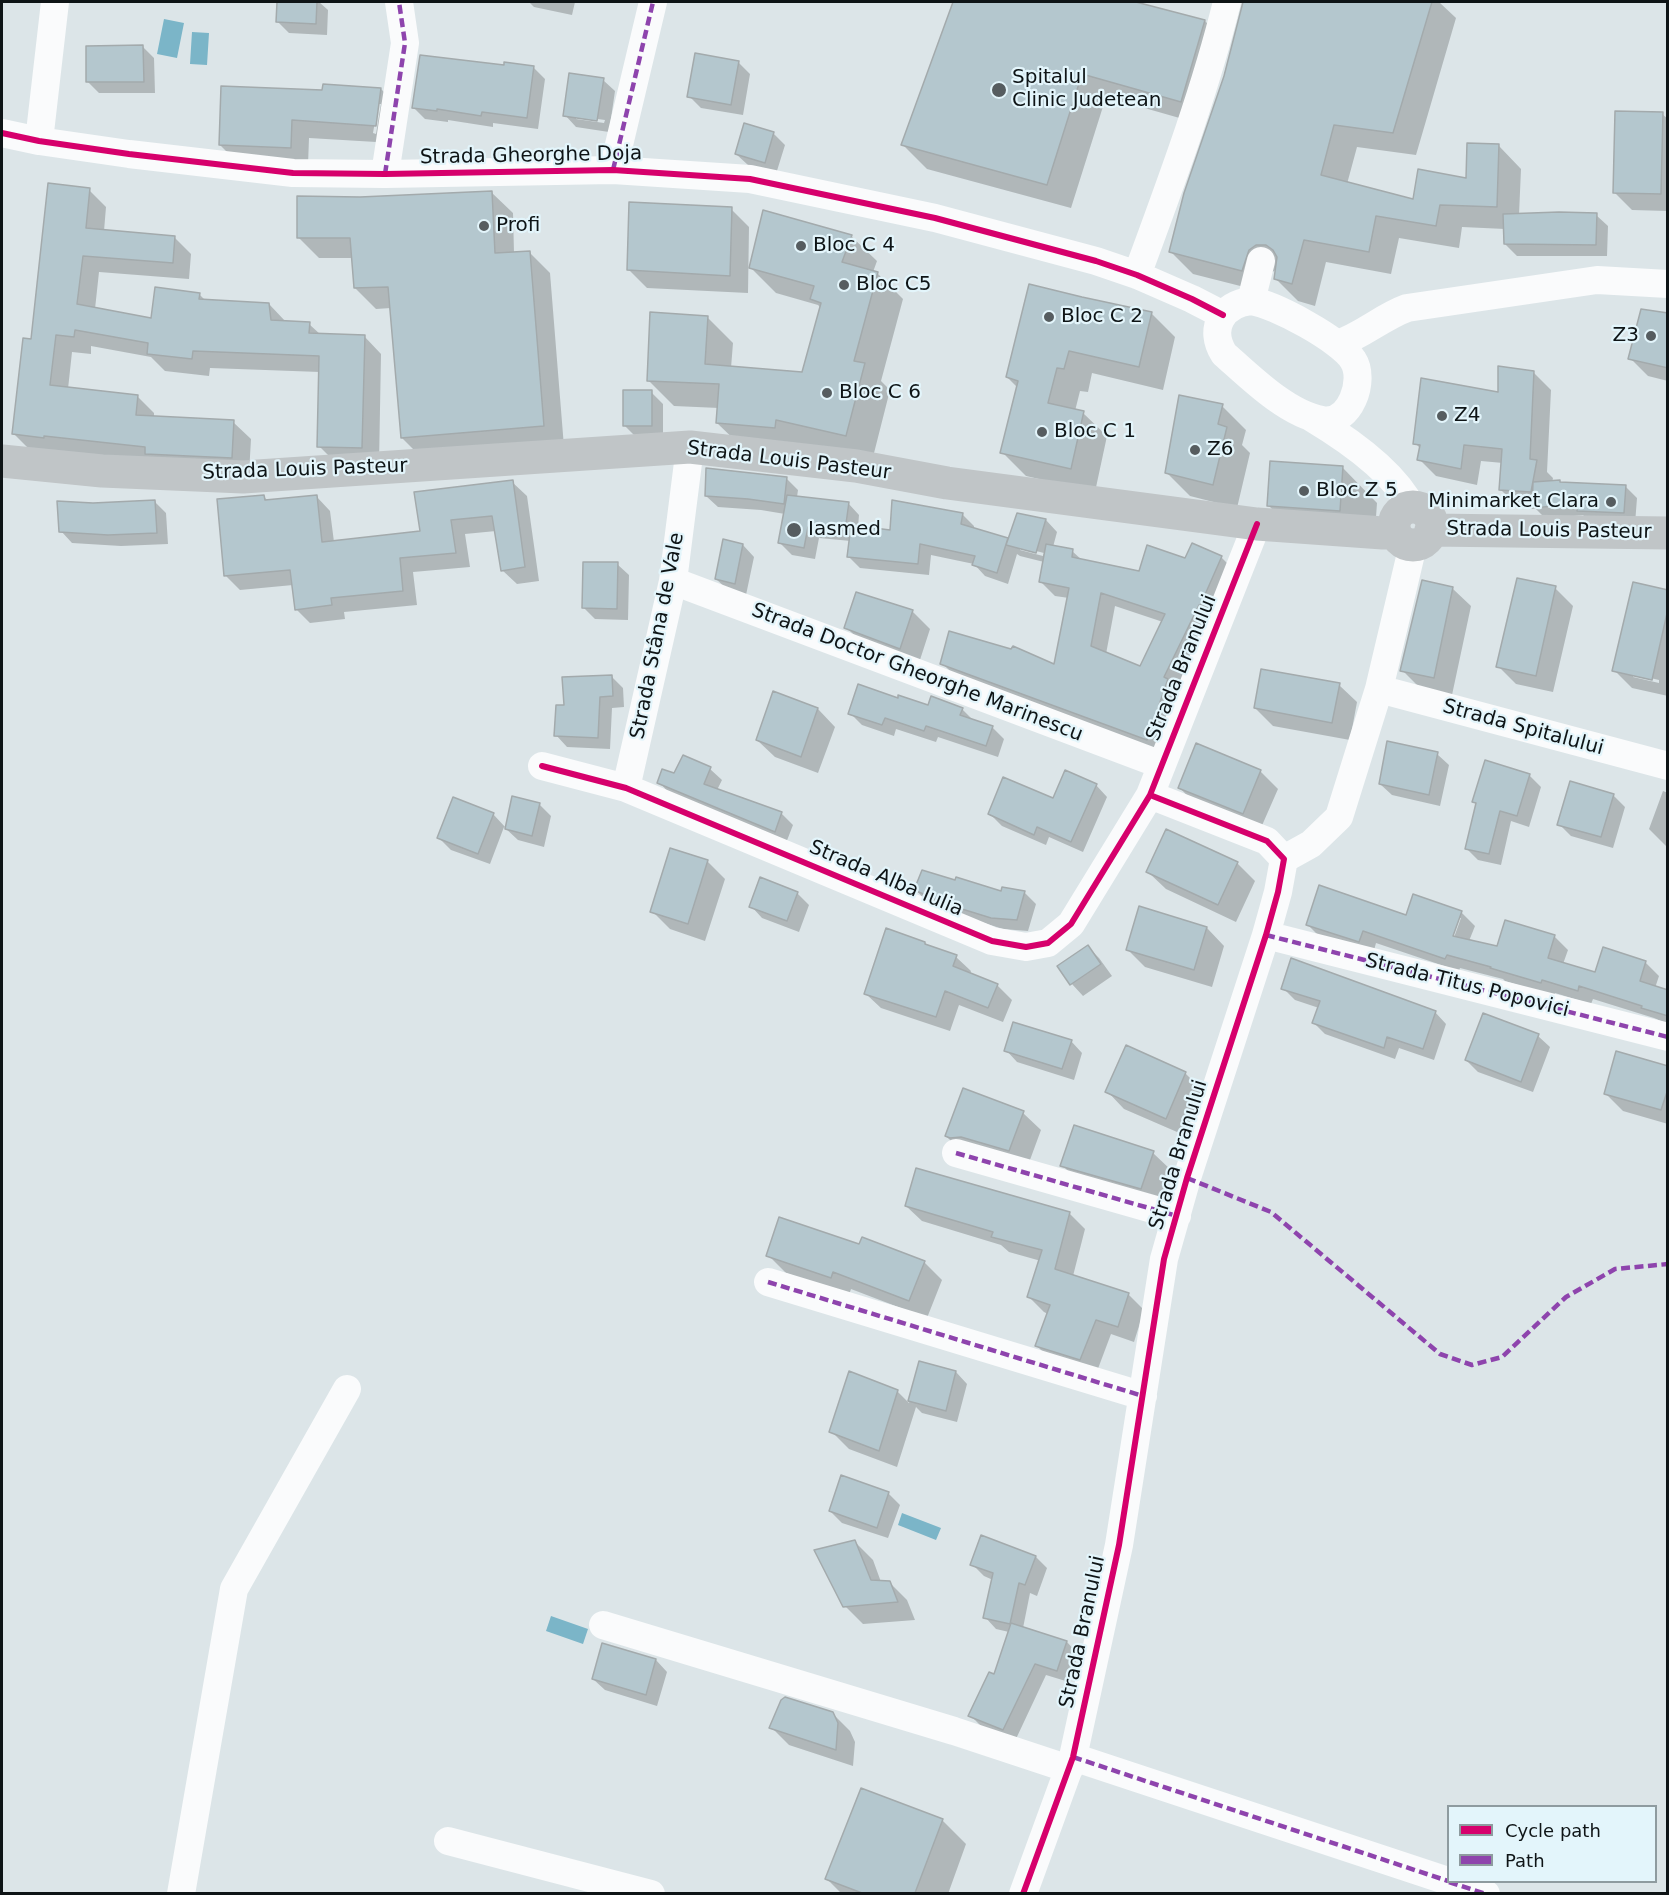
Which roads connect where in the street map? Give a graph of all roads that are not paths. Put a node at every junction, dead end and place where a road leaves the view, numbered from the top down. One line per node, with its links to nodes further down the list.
1 (55, 2): 6 (street)
2 (399, 2): 8 (street)
3 (653, 2): 7 (street)
4 (1227, 2): 10 (street)
5 (2, 133): 6 (street, Strada Gheorghe Doja)
6 (39, 141): 8 (street, Strada Gheorghe Doja)
7 (613, 170): 8 (street, Strada Gheorghe Doja); 10 (street, Strada Gheorghe Doja)
8 (385, 174)
9 (1261, 261): 12 (street)
10 (1137, 275): 13 (street, Strada Gheorghe Doja)
11 (1668, 284): 14 (street)
12 (1251, 302): 13 (street); 15 (street)
13 (1223, 315): 18 (street)
14 (1366, 330): 15 (street); 16 (street)
15 (1337, 344): 16 (street)
16 (1358, 370): 17 (street)
17 (1347, 407): 18 (street); 19 (street)
18 (1311, 417): 19 (street)
19 (1355, 446): 23 (street)
20 (690, 447): 21 (main road, Strada Louis Pasteur); 22 (main road, Strada Louis Pasteur); 25 (street, Strada Stâna de Vale)
21 (2, 462)
22 (1257, 524): 23 (main road, Strada Louis Pasteur); 27 (street, Strada Branului)
23 (1413, 528): 24 (main road, Strada Louis Pasteur); 26 (street)
24 (1668, 533)
25 (673, 581): 27 (street, Strada Doctor Gheorghe Marinescu); 30 (street, Strada Stâna de Vale)
26 (1379, 689): 29 (street, Strada Spitalului); 32 (street)
27 (1162, 765): 31 (street, Strada Branului)
28 (542, 766): 30 (street, Strada Alba Iulia)
29 (1668, 766)
30 (626, 788): 31 (street, Strada Alba Iulia)
31 (1150, 795): 32 (street)
32 (1284, 859): 33 (street, Strada Branului)
33 (1266, 935): 34 (street, Strada Titus Popovici); 36 (street, Strada Branului)
34 (1668, 1037)
35 (956, 1154): 36 (street)
36 (1177, 1216): 39 (street, Strada Branului)
37 (768, 1282): 39 (street)
38 (347, 1389): 45 (street)
39 (1143, 1396): 41 (street, Strada Branului)
40 (603, 1624): 41 (street)
41 (1071, 1763): 43 (street); 47 (street, Strada Branului)
42 (448, 1840): 46 (street)
43 (1447, 1880)
44 (1455, 1883): 48 (street)
45 (181, 1893)
46 (651, 1893)
47 (1023, 1893)
48 (1486, 1893)

